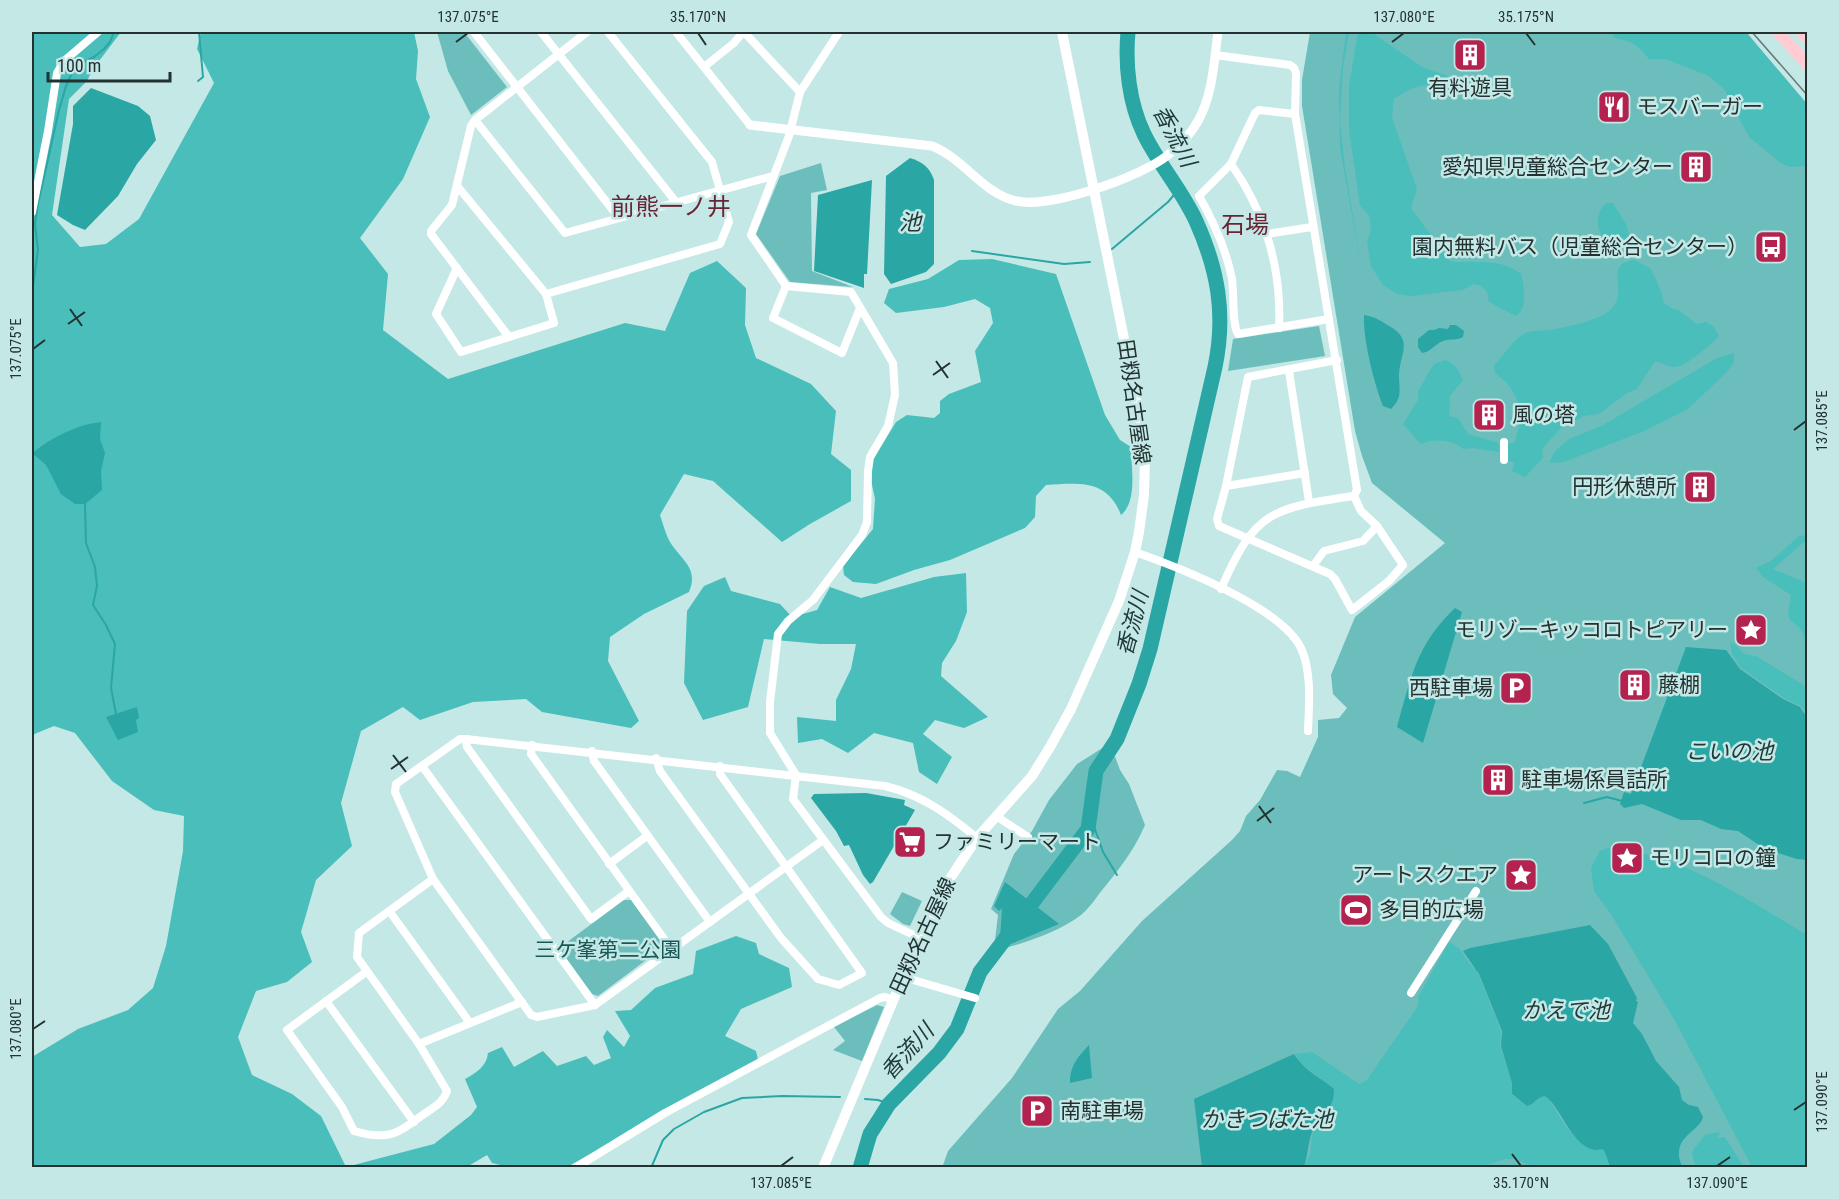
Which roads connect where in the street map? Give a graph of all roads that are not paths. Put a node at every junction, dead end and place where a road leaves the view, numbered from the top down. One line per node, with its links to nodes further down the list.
1 (98, 32): 30 (street)
2 (474, 32): 18 (street)
3 (541, 32): 14 (street)
4 (587, 32): 14 (street)
5 (608, 32): 28 (street)
6 (676, 32): 17 (street)
7 (743, 32): 17 (street); 19 (street)
8 (839, 32): 19 (street)
9 (1062, 32): 27 (main road, 田籾名古屋線)
10 (1218, 32): 15 (street)
11 (1778, 32): 16 (main road)
12 (1801, 32): 13 (main road)
13 (1808, 39)
14 (558, 54): 18 (street); 29 (street)
15 (1215, 55): 20 (street); 27 (street)
16 (1808, 65)
17 (704, 67): 22 (street)
18 (518, 87): 21 (street); 31 (street)
19 (800, 92): 23 (street)
20 (1295, 114): 24 (street); 32 (street)
21 (475, 120): 26 (street); 31 (street)
22 (750, 125): 23 (street)
23 (789, 130): 25 (street); 27 (street)
24 (1231, 164): 33 (street); 39 (street)
25 (773, 176): 28 (street); 35 (street)
26 (458, 187): 34 (street); 36 (street)
27 (1094, 189): 51 (main road, 田籾名古屋線)
28 (720, 190): 29 (street); 36 (street)
29 (676, 202): 31 (street)
30 (32, 212)
31 (619, 218)
32 (1312, 227): 33 (street); 38 (street)
33 (1267, 234): 39 (street)
34 (457, 268): 40 (street); 40 (street)
35 (786, 286): 37 (street); 37 (street)
36 (546, 294): 40 (street)
37 (860, 308): 61 (street)
38 (1329, 319): 39 (street); 41 (street)
39 (1279, 328)
40 (509, 337)
41 (1336, 360): 42 (street); 47 (street)
42 (1289, 371): 45 (street); 46 (street)
43 (1504, 442): 44 (street)
44 (1504, 460)
45 (1305, 472): 46 (street); 48 (street)
46 (1226, 486): 50 (street)
47 (1354, 496): 48 (street); 49 (street)
48 (1309, 502): 50 (street)
49 (1377, 526): 52 (street); 52 (street)
50 (1247, 538): 52 (street); 53 (street)
51 (1135, 552): 53 (street); 62 (main road, 田籾名古屋線)
52 (1313, 566)
53 (1221, 589): 54 (street)
54 (1308, 731)
55 (466, 738): 56 (street); 59 (street); 70 (street)
56 (532, 745): 57 (street); 67 (street)
57 (592, 752): 58 (street); 63 (street)
58 (656, 759): 60 (street); 72 (street)
59 (422, 766): 69 (street); 84 (street)
60 (720, 766): 61 (street); 68 (street)
61 (796, 775): 65 (street); 66 (street)
62 (996, 816): 64 (street); 65 (main road, 田籾名古屋線)
63 (647, 836): 67 (street); 74 (street)
64 (1028, 837)
65 (977, 838): 75 (main road, 田籾名古屋線)
66 (823, 840): 68 (street); 75 (street)
67 (609, 864): 70 (street)
68 (787, 866): 72 (street); 72 (street)
69 (433, 879): 73 (street); 83 (street)
70 (629, 891): 76 (street)
71 (1476, 891): 79 (street)
72 (749, 894): 74 (street)
73 (390, 912): 77 (street); 85 (street)
74 (710, 922): 76 (street)
75 (920, 938): 78 (main road, 田籾名古屋線)
76 (672, 950): 84 (street)
77 (366, 972): 82 (street); 86 (street)
78 (903, 977): 80 (street); 81 (main road, 田籾名古屋線)
79 (1411, 993)
80 (975, 998)
81 (893, 1000): 88 (street); 89 (main road, 田籾名古屋線)
82 (326, 1001): 87 (street); 87 (street)
83 (522, 1002): 84 (street); 85 (street)
84 (595, 1005)
85 (470, 1023): 86 (street)
86 (419, 1044): 87 (street)
87 (414, 1122)
88 (575, 1167)
89 (823, 1167)

